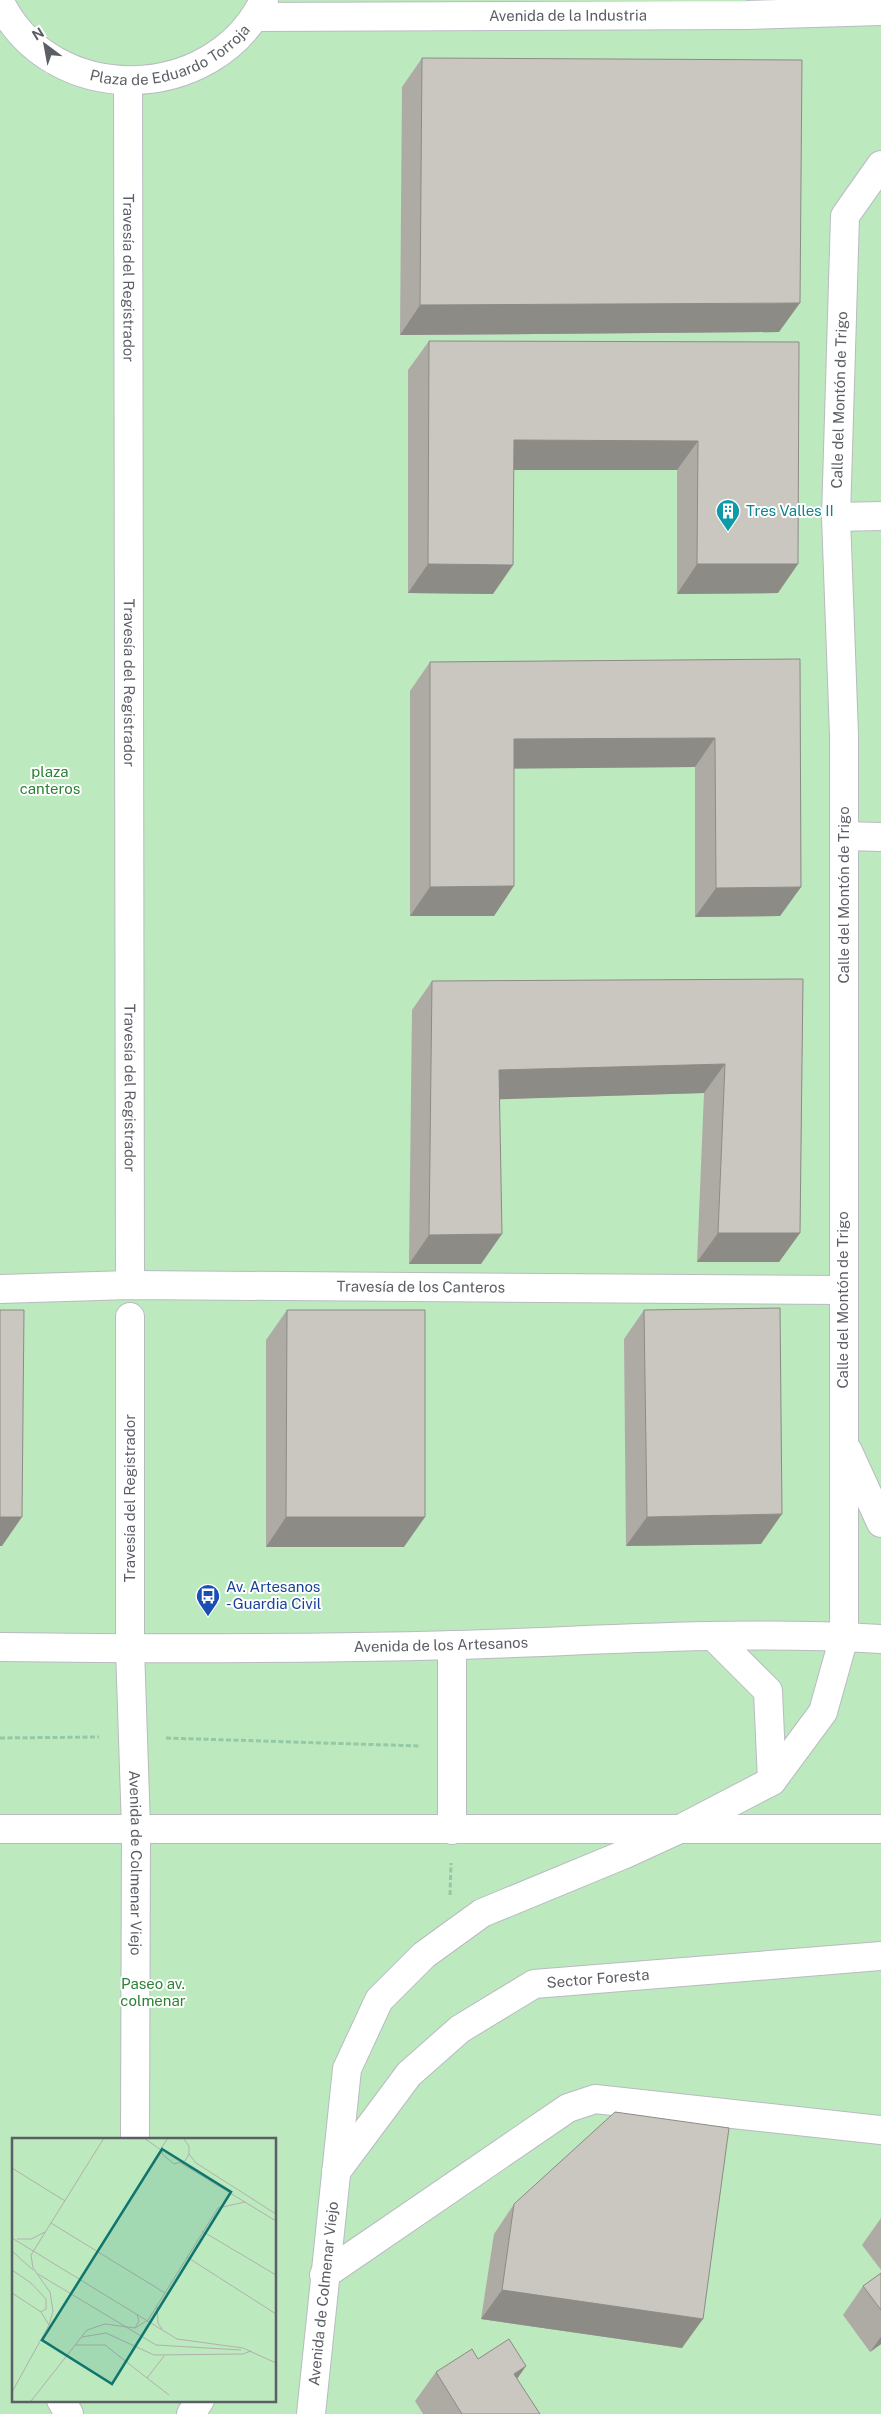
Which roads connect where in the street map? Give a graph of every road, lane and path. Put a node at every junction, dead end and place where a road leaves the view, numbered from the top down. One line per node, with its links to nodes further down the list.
1 (260, 9): 2 (street, Avenida de la Industria); 4 (street, Plaza de Eduardo Torroja)
2 (881, 11)
3 (2, 12): 4 (street, Plaza de Eduardo Torroja)
4 (128, 82): 10 (street, Travesía del Registrador)
5 (881, 165): 7 (street, Calle del Montón de Trigo)
6 (881, 516): 7 (street)
7 (836, 517): 8 (street, Calle del Montón de Trigo)
8 (844, 836): 9 (street); 12 (street, Calle del Montón de Trigo)
9 (881, 837)
10 (130, 1285): 11 (street, Travesía de los Canteros); 12 (street, Travesía de los Canteros)
11 (0, 1288)
12 (843, 1290): 14 (street, Calle del Montón de Trigo)
13 (130, 1317): 21 (street, Travesía del Registrador)
14 (844, 1442): 15 (street); 17 (street, Calle del Montón de Trigo)
15 (881, 1523)
16 (714, 1637): 17 (street, Avenida de los Artesanos); 19 (street, Avenida de los Artesanos); 25 (street)
17 (844, 1637): 18 (street, Avenida de los Artesanos); 25 (street, Calle del Montón de Trigo)
18 (881, 1639)
19 (452, 1645): 21 (street, Avenida de los Artesanos); 24 (street)
20 (0, 1647): 21 (street, Avenida de los Artesanos)
21 (130, 1648): 22 (street, Avenida de Colmenar Viejo)
22 (133, 1737): 23 (path); 24 (path); 27 (street, Avenida de Colmenar Viejo)
23 (0, 1738)
24 (452, 1747): 30 (street)
25 (772, 1781): 26 (street, Avenida de Colmenar Viejo)
26 (684, 1827): 28 (street); 30 (street); 31 (street, Avenida de Colmenar Viejo)
27 (136, 1828): 29 (street); 30 (street); 34 (street, Avenida de Colmenar Viejo)
28 (881, 1828)
29 (0, 1829)
30 (452, 1830): 31 (path)
31 (449, 1938): 35 (street, Avenida de Colmenar Viejo)
32 (881, 1956): 35 (street, Sector Foresta)
33 (881, 2130): 36 (street)
34 (135, 2138)
35 (335, 2173): 36 (street, Avenida de Colmenar Viejo)
36 (324, 2275): 41 (street, Avenida de Colmenar Viejo)
37 (62, 2402): 39 (street)
38 (199, 2402): 40 (street)
39 (69, 2414)
40 (191, 2414)
41 (311, 2414)

